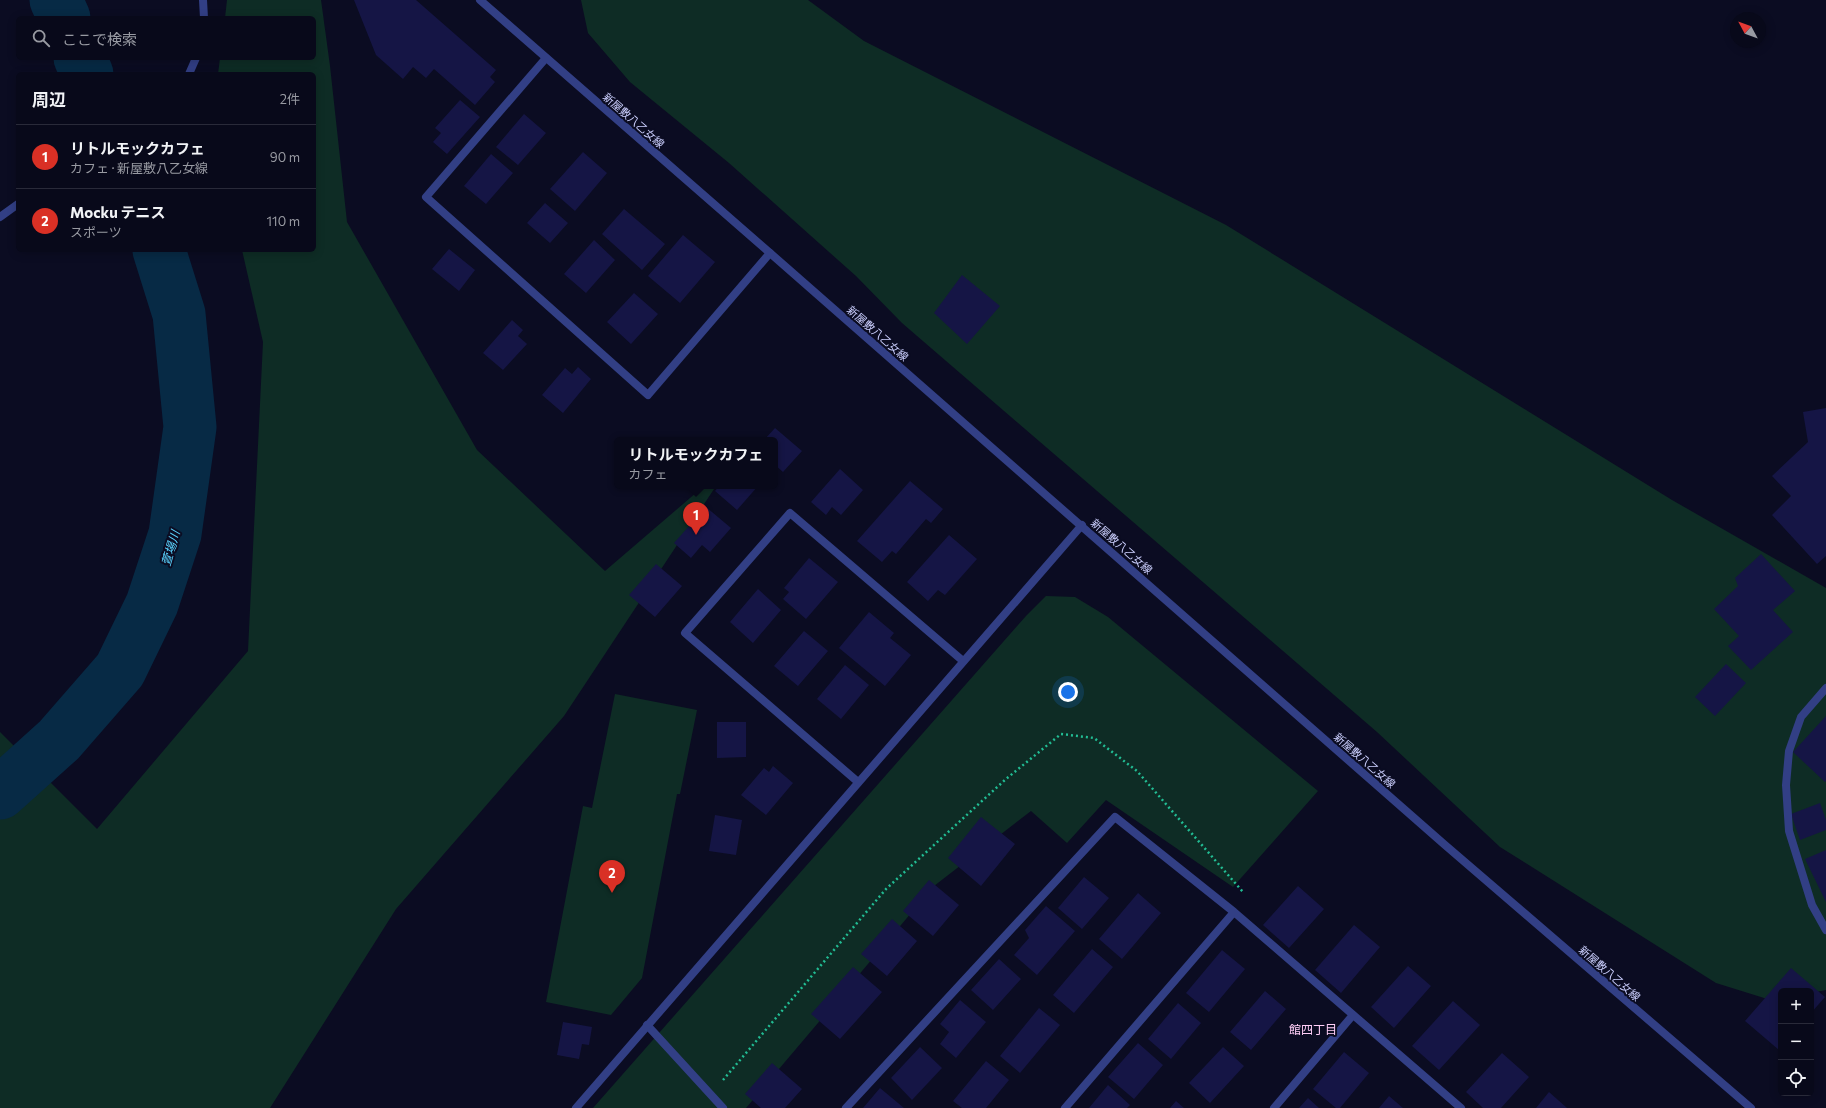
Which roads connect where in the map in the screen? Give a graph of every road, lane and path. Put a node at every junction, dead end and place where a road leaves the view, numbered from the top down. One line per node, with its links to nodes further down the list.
1 (203, 0): 3 (street)
2 (480, 0): 4 (street, 新屋敷八乙女線)
3 (204, 16)
4 (546, 58): 9 (street, 新屋敷八乙女線); 9 (street)
5 (195, 60): 6 (street)
6 (190, 72)
7 (16, 205): 8 (street)
8 (0, 217)
9 (770, 253): 10 (street, 新屋敷八乙女線)
10 (1082, 525): 11 (street); 25 (street, 新屋敷八乙女線)
11 (963, 661): 13 (street); 13 (street)
12 (1826, 688): 15 (street)
13 (858, 782): 17 (street)
14 (1234, 912): 16 (street); 18 (path); 21 (street); 22 (street)
15 (1826, 930)
16 (1353, 1015): 23 (street); 24 (street)
17 (647, 1025): 18 (street); 19 (street)
18 (710, 1096): 20 (street)
19 (576, 1108)
20 (723, 1108)
21 (846, 1108)
22 (1065, 1108)
23 (1274, 1108)
24 (1461, 1108)
25 (1750, 1108)

